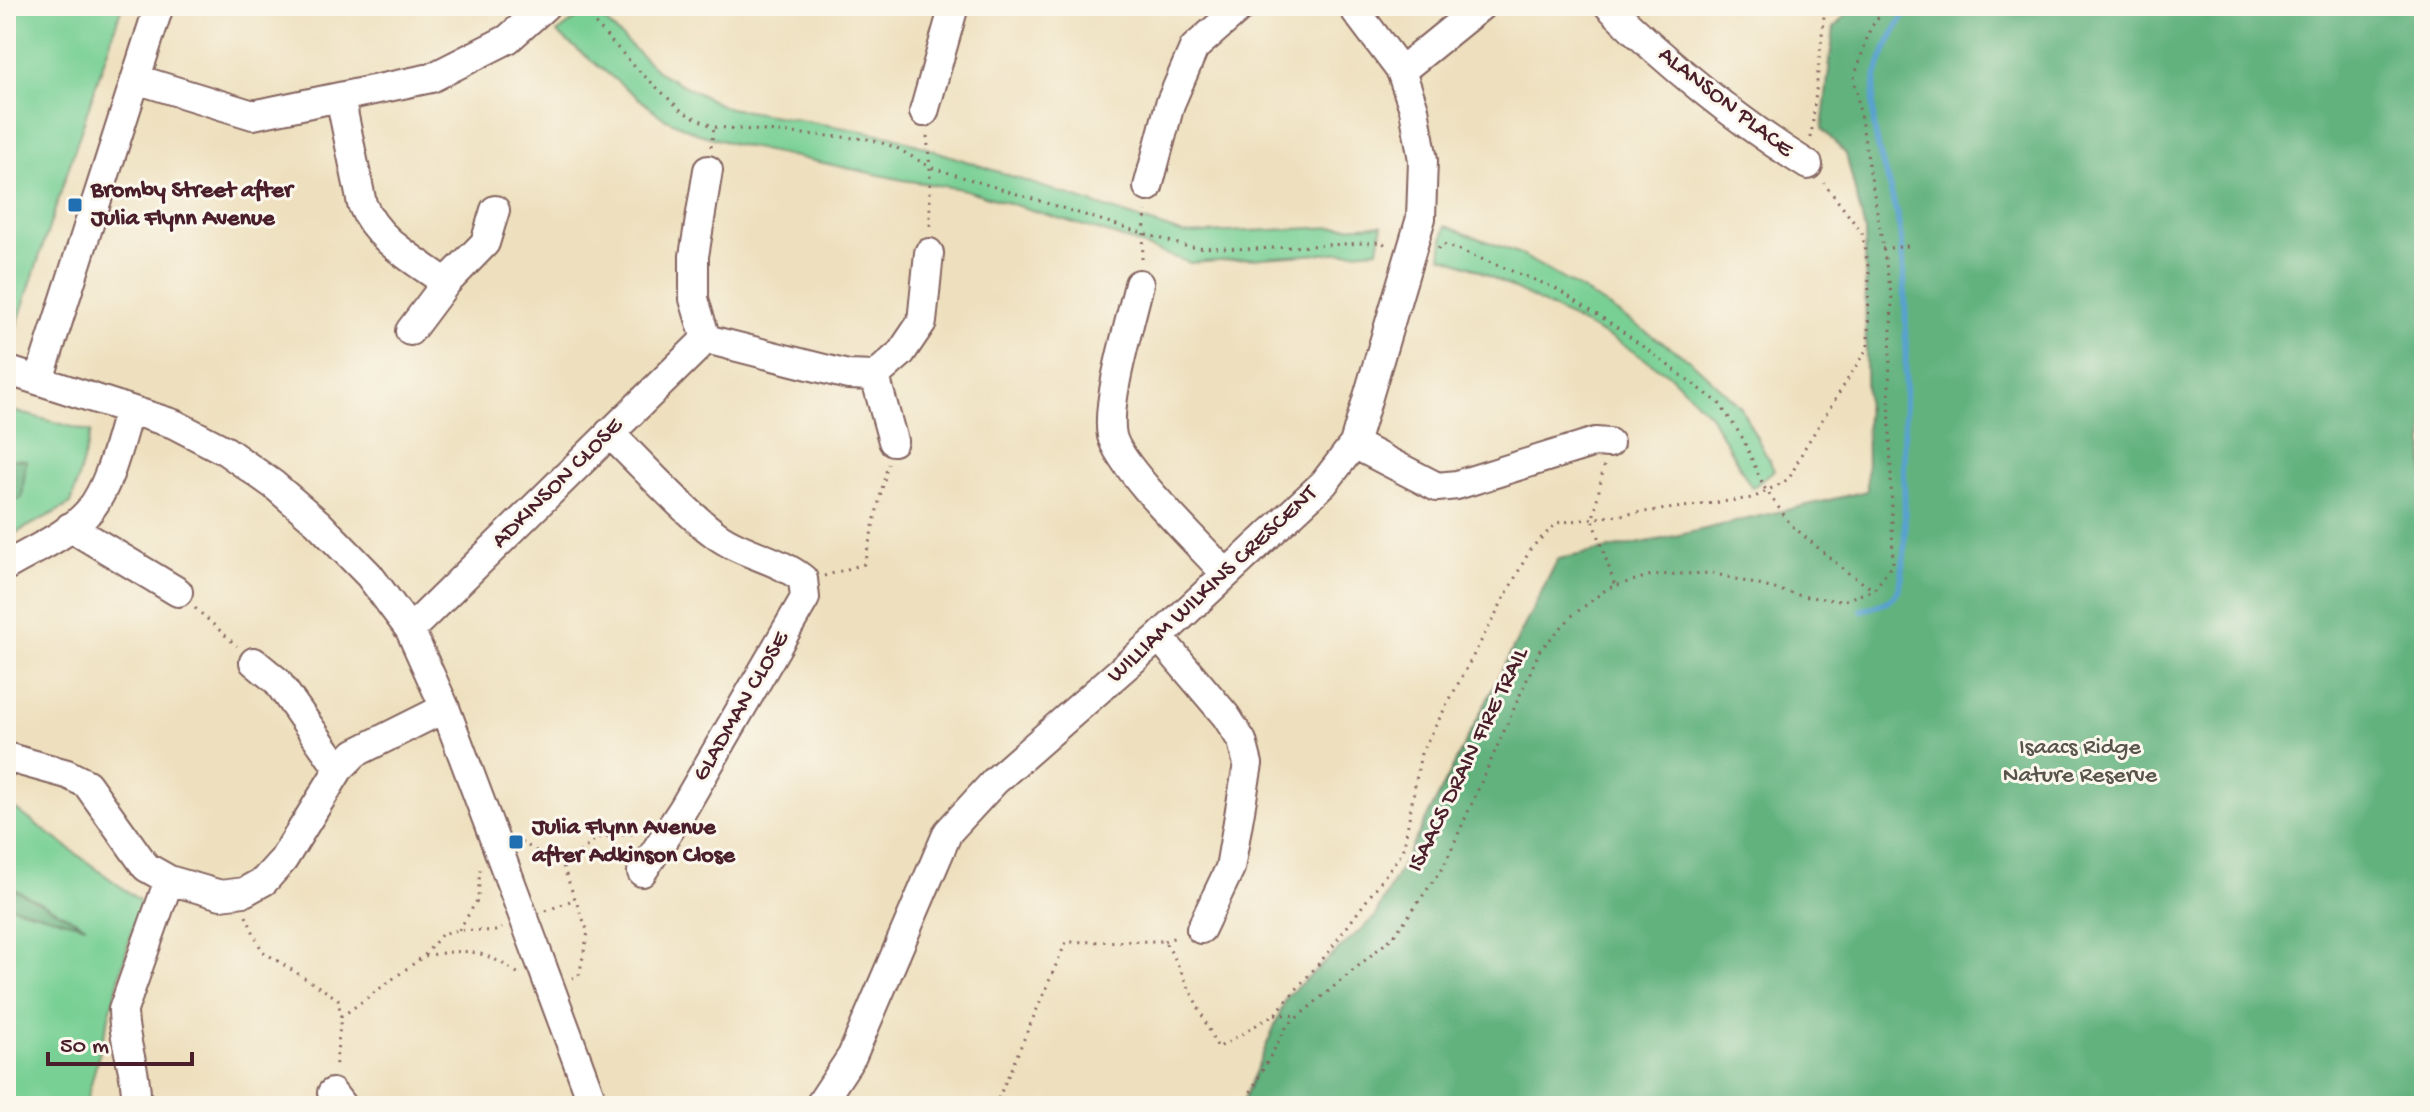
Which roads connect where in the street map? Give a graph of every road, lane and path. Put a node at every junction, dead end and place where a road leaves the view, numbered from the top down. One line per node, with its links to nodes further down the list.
1 (159, 6): 12 (street)
2 (545, 6): 13 (street)
3 (579, 6): 16 (path)
4 (954, 6): 14 (street)
5 (1242, 6): 18 (street)
6 (1352, 6): 11 (street, WILLIAM WILKINS CRESCENT)
7 (1481, 6): 11 (street)
8 (1609, 6): 15 (street, ALANSON PLACE)
9 (1834, 6): 15 (path)
10 (1886, 6): 22 (path)
11 (1401, 71): 24 (street, WILLIAM WILKINS CRESCENT)
12 (136, 79): 13 (street); 31 (street)
13 (340, 97): 25 (street)
14 (924, 112): 16 (path)
15 (1808, 165): 37 (path)
16 (930, 167): 20 (path); 23 (path)
17 (708, 170): 28 (street)
18 (1148, 187): 20 (path)
19 (495, 210): 25 (street)
20 (1144, 235): 24 (path); 26 (path)
21 (1908, 246): 22 (path)
22 (1882, 249): 44 (path)
23 (929, 253): 30 (street)
24 (1411, 254): 36 (street, WILLIAM WILKINS CRESCENT); 37 (path)
25 (446, 283): 27 (street)
26 (1139, 284): 41 (street)
27 (410, 331)
28 (706, 339): 30 (street); 33 (street, ADKINSON CLOSE)
29 (6, 370): 31 (street)
30 (875, 376): 34 (street)
31 (39, 380): 32 (street)
32 (129, 410): 39 (street); 46 (street)
33 (609, 433): 42 (street); 46 (street, ADKINSON CLOSE)
34 (893, 441): 42 (path)
35 (1609, 443): 36 (street); 38 (path)
36 (1354, 444): 41 (street, WILLIAM WILKINS CRESCENT)
37 (1767, 491): 38 (path); 44 (path)
38 (1593, 519): 43 (path); 60 (path)
39 (70, 527): 40 (street); 45 (street)
40 (6, 566)
41 (1226, 574): 47 (street, WILLIAM WILKINS CRESCENT)
42 (812, 578): 54 (street, GLADMAN CLOSE)
43 (1615, 586): 44 (path, ISAACS DRAIN FIRE TRAIL); 61 (path, ISAACS DRAIN FIRE TRAIL)
44 (1874, 590)
45 (178, 592): 48 (path)
46 (410, 630): 49 (street)
47 (1159, 637): 57 (street); 65 (street, WILLIAM WILKINS CRESCENT)
48 (254, 662): 51 (street)
49 (445, 708): 51 (street); 64 (street, bridge)
50 (6, 757): 55 (street)
51 (339, 769): 56 (street)
52 (513, 837): 53 (path)
53 (517, 849)
54 (642, 872)
55 (169, 880): 56 (street); 63 (street)
56 (244, 892): 62 (path)
57 (1201, 929)
58 (476, 951): 59 (path)
59 (424, 956)
60 (1275, 1014): 61 (path); 66 (path)
61 (1299, 1016): 67 (path, ISAACS DRAIN FIRE TRAIL)
62 (337, 1100)
63 (136, 1106)
64 (594, 1106)
65 (819, 1106)
66 (995, 1106)
67 (1243, 1106)

